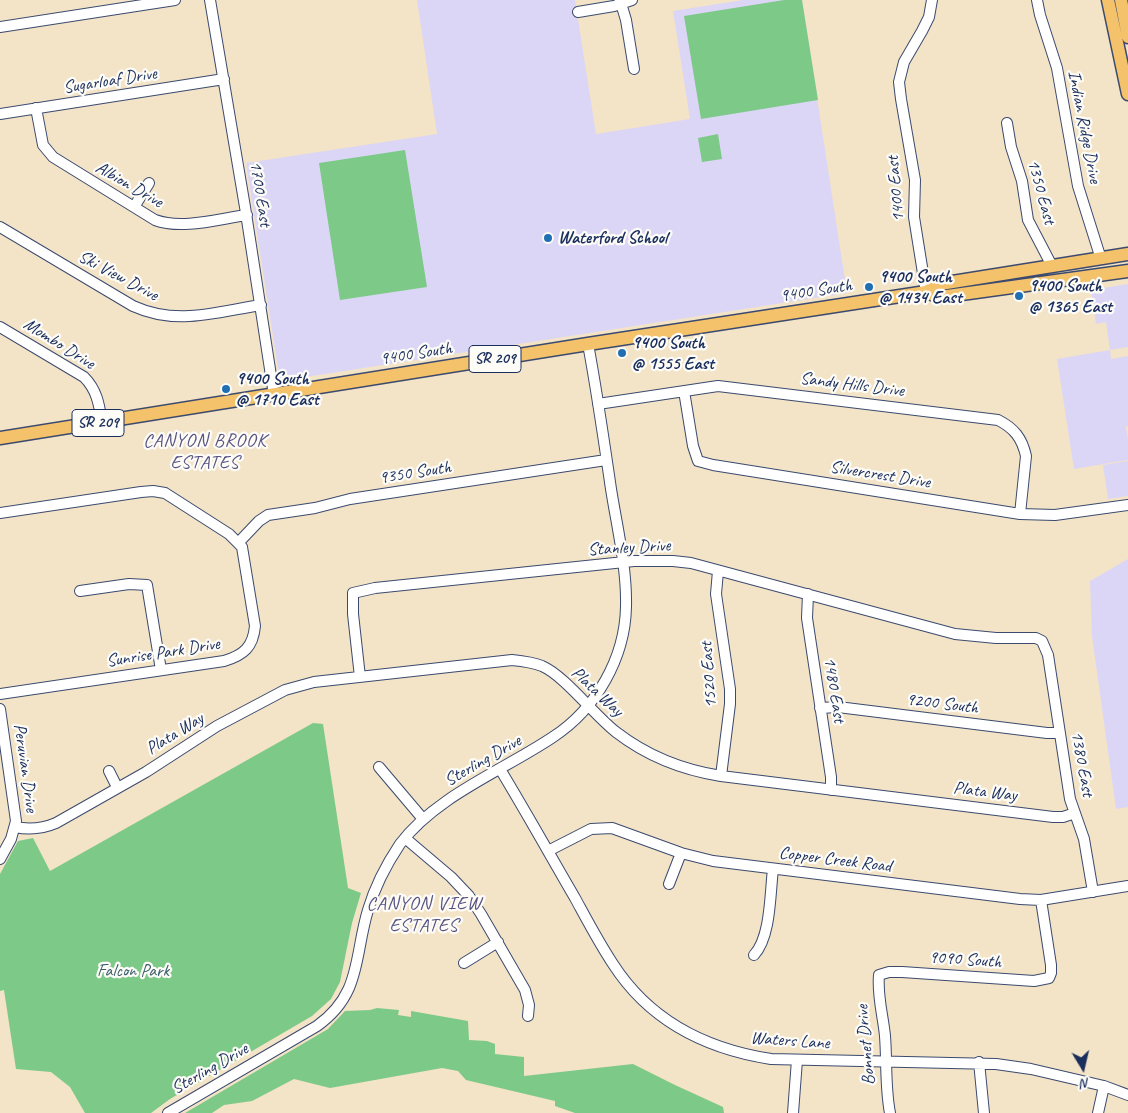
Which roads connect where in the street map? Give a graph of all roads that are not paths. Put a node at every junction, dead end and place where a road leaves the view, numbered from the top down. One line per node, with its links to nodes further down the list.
1 (175, 0): 10 (street)
2 (210, 0): 13 (street, 1700 East)
3 (632, 0): 8 (street)
4 (932, 0): 26 (street, 1400 East)
5 (1037, 0): 23 (street, Indian Ridge Drive)
6 (1108, 0): 14 (main road)
7 (1121, 0): 11 (main road)
8 (621, 2): 9 (street); 12 (street)
9 (578, 12)
10 (0, 27)
11 (1128, 37)
12 (634, 69)
13 (224, 79): 15 (street, Sugarloaf Drive); 20 (street, 1700 East)
14 (1128, 94)
15 (36, 108): 16 (street, Sugarloaf Drive); 19 (street, Albion Drive)
16 (0, 114)
17 (1006, 123): 24 (street, 1350 East)
18 (149, 183): 19 (street)
19 (134, 207): 20 (street, Albion Drive)
20 (246, 215): 27 (street, 1700 East)
21 (0, 227): 27 (street, Ski View Drive)
22 (1128, 254): 23 (main road, 9400 South / SR 209)
23 (1101, 258): 24 (main road, 9400 South / SR 209)
24 (1052, 266): 26 (main road, 9400 South / SR 209)
25 (1128, 271): 26 (main road, 9400 South / SR 209)
26 (926, 292): 29 (main road, 9400 South / SR 209)
27 (261, 305): 31 (street, 1700 East)
28 (0, 327): 33 (street, Mombo Drive)
29 (588, 344): 31 (main road, 9400 South / SR 209); 32 (street, Sterling Drive)
30 (684, 391): 32 (street, Sandy Hills Drive); 38 (street, Silvercrest Drive); 38 (street, Sandy Hills Drive)
31 (274, 395): 33 (main road, 9400 South / SR 209)
32 (598, 404): 35 (street, Sterling Drive)
33 (102, 422): 34 (main road, 9400 South / SR 209)
34 (0, 438)
35 (606, 460): 39 (street, 9350 South); 40 (street, Sterling Drive)
36 (1128, 505): 38 (street, Silvercrest Drive)
37 (0, 513): 39 (street)
38 (1020, 514)
39 (239, 542): 45 (street, Sunrise Park Drive)
40 (622, 562): 41 (street, Stanley Drive); 46 (street, Stanley Drive); 48 (street, Sterling Drive)
41 (718, 571): 43 (street, Stanley Drive); 55 (street, 1520 East)
42 (80, 591): 45 (street)
43 (808, 594): 44 (street, Stanley Drive); 49 (street, 1480 East)
44 (1042, 641): 51 (street, 1380 East)
45 (161, 670): 47 (street, Sunrise Park Drive)
46 (360, 677): 48 (street, Plata Way); 56 (street, Plata Way)
47 (0, 694)
48 (588, 706): 53 (street, Sterling Drive); 55 (street, Plata Way)
49 (820, 708): 51 (street, 9200 South); 57 (street, 1480 East)
50 (0, 709): 60 (street, Peruvian Drive)
51 (1060, 733): 58 (street, 1380 East)
52 (379, 767): 59 (street)
53 (500, 769): 59 (street, Sterling Drive); 62 (street, Waters Lane)
54 (109, 771): 56 (street)
55 (721, 776): 57 (street, Plata Way)
56 (117, 787): 60 (street, Plata Way)
57 (831, 790): 58 (street, Plata Way)
58 (1075, 813): 68 (street, 1380 East)
59 (423, 819): 61 (street, Sterling Drive)
60 (15, 828): 64 (street, Peruvian Drive)
61 (405, 838): 70 (street); 80 (street, Sterling Drive)
62 (548, 851): 63 (street, Copper Creek Road); 75 (street, Waters Lane)
63 (681, 853): 65 (street, Copper Creek Road); 66 (street)
64 (0, 858)
65 (773, 869): 69 (street, Copper Creek Road); 71 (street)
66 (669, 884)
67 (1128, 886): 68 (street, Copper Creek Road)
68 (1093, 892): 69 (street, Copper Creek Road)
69 (1041, 900): 73 (street, 9090 South)
70 (498, 942): 72 (street); 74 (street)
71 (754, 955)
72 (464, 963)
73 (879, 975): 76 (street, Bonnet Drive)
74 (528, 1016)
75 (797, 1060): 76 (street, Waters Lane); 81 (street)
76 (885, 1061): 77 (street, Waters Lane); 82 (street, Bonnet Drive)
77 (979, 1062): 78 (street, Waters Lane); 83 (street)
78 (1104, 1086): 79 (street, Waters Lane); 84 (street)
79 (1128, 1095)
80 (168, 1113)
81 (793, 1113)
82 (890, 1113)
83 (984, 1113)
84 (1098, 1113)

